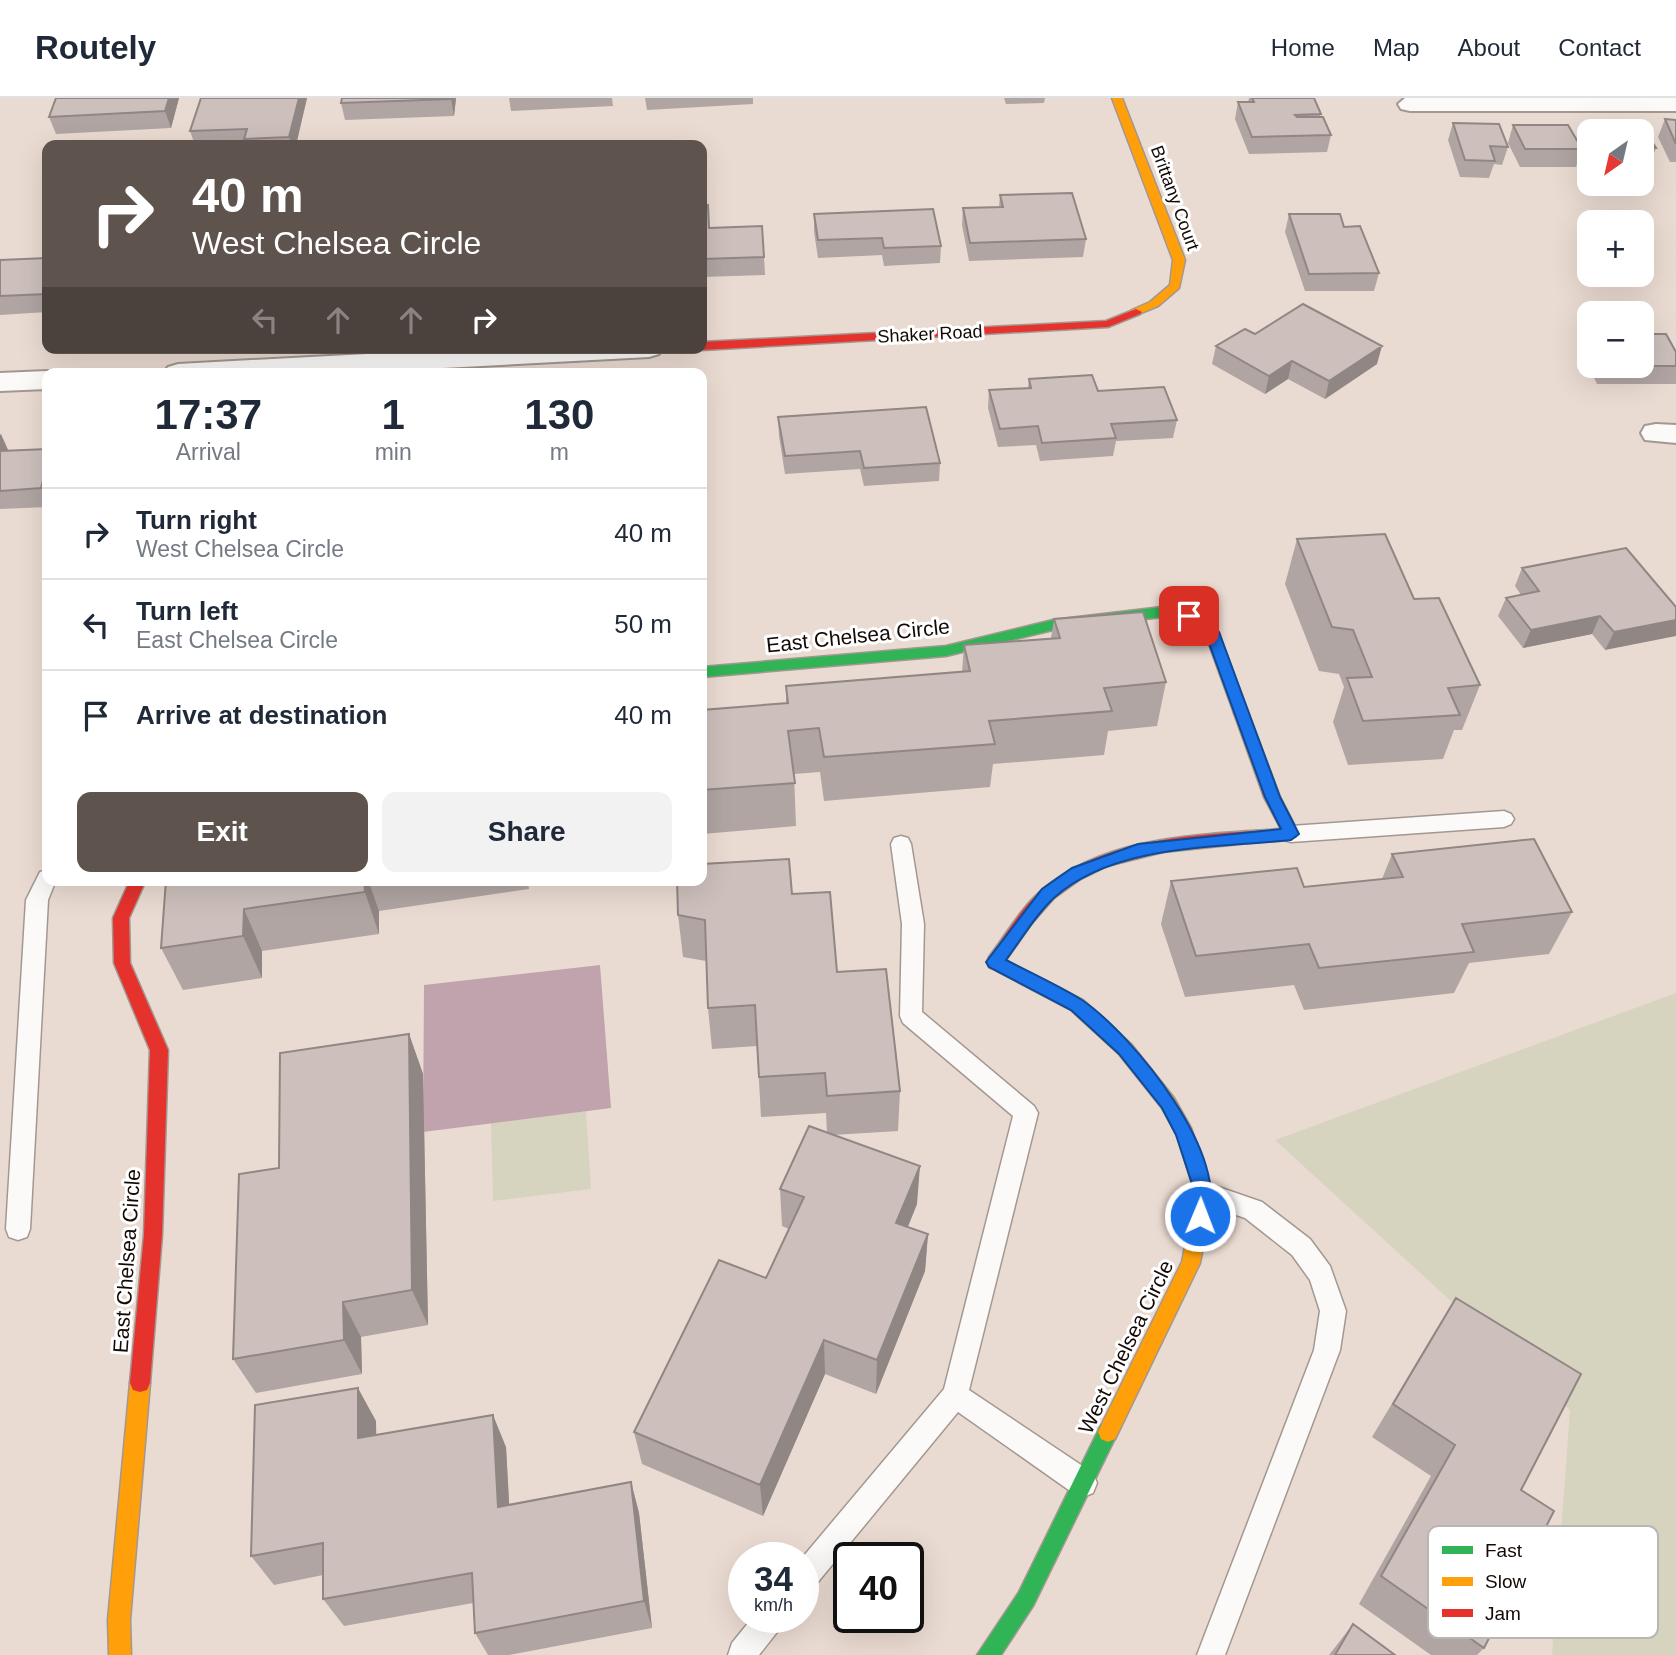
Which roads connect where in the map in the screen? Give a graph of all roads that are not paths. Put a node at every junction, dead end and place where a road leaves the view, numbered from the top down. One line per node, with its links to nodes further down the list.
1 (1116, 98): 4 (street, Brittany Court)
2 (1410, 104): 3 (street)
3 (1676, 104)
4 (1154, 304): 5 (street, Shaker Road)
5 (707, 345)
6 (536, 354): 7 (street)
7 (272, 368)
8 (42, 380): 9 (street)
9 (0, 382)
10 (707, 672): 12 (street, East Chelsea Circle)
11 (1504, 819): 12 (lane)
12 (1291, 834): 16 (street, West Chelsea Circle)
13 (901, 845): 18 (lane)
14 (43, 886): 17 (lane)
15 (135, 886): 23 (street, East Chelsea Circle)
16 (1204, 1193): 19 (street, West Chelsea Circle); 25 (lane)
17 (18, 1229)
18 (955, 1395): 19 (lane); 20 (lane)
19 (1083, 1483): 24 (street, West Chelsea Circle)
20 (819, 1559)
21 (758, 1633): 22 (lane)
22 (742, 1653)
23 (120, 1655)
24 (988, 1655)
25 (1211, 1655)

